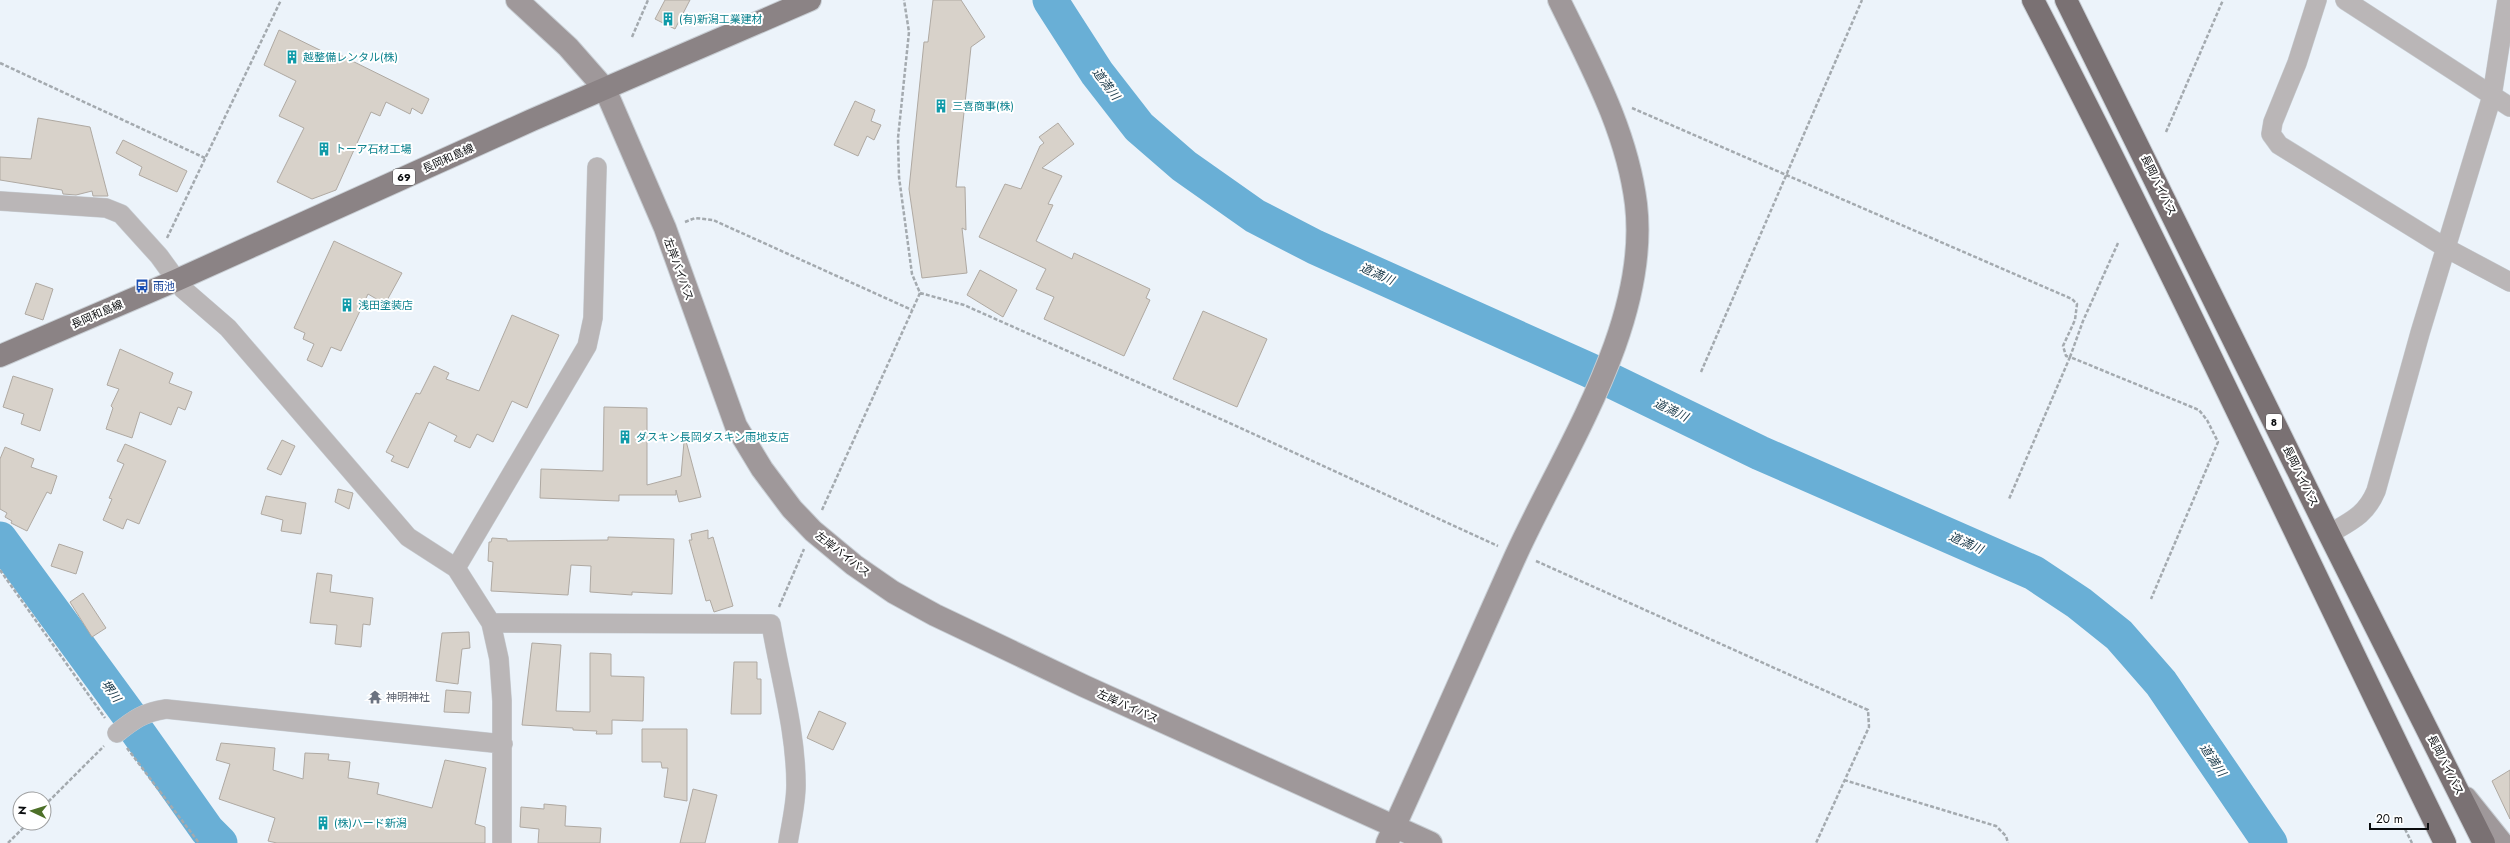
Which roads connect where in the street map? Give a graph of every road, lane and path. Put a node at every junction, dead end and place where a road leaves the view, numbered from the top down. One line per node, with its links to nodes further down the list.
1 (281, 0): 21 (path)
2 (517, 0): 16 (street, 左岸バイパス)
3 (648, 0): 14 (path)
4 (810, 0): 16 (main road, 長岡和島線 / 69)
5 (904, 0): 31 (path)
6 (1559, 0): 17 (street)
7 (1862, 0): 23 (path)
8 (2033, 0): 61 (highway)
9 (2066, 0): 38 (highway, 長岡バイパス / 8)
10 (2223, 0): 20 (path)
11 (2317, 0): 27 (street)
12 (2345, 0): 18 (street)
13 (2507, 0): 18 (street)
14 (632, 36)
15 (0, 63): 21 (path)
16 (605, 89): 25 (street, 左岸バイパス); 29 (main road, 長岡和島線 / 69)
17 (1604, 96): 23 (path); 39 (street)
18 (2492, 96): 19 (street); 27 (street)
19 (2510, 107)
20 (2166, 132)
21 (205, 158): 28 (path)
22 (597, 167): 40 (street)
23 (1786, 175): 34 (path); 35 (path)
24 (0, 201): 28 (street)
25 (665, 228): 32 (path); 37 (street, 左岸バイパス)
26 (2118, 243): 34 (path)
27 (2446, 248): 30 (street); 38 (street)
28 (159, 256): 29 (street)
29 (177, 280): 33 (main road, 長岡和島線 / 69); 40 (street)
30 (2510, 282)
31 (920, 293): 32 (path); 39 (path)
32 (912, 310): 37 (path)
33 (0, 356)
34 (2070, 357): 36 (path); 42 (path)
35 (1701, 372)
36 (2009, 500)
37 (813, 531): 44 (path); 52 (street, 左岸バイパス)
38 (2329, 534): 48 (highway, 長岡バイパス / 8)
39 (1517, 552): 47 (path); 52 (street)
40 (456, 568): 43 (street)
41 (0, 570): 45 (path)
42 (2152, 599)
43 (492, 623): 44 (street); 46 (street)
44 (771, 624): 56 (street)
45 (117, 734): 46 (street); 49 (path); 54 (path)
46 (503, 744): 55 (street)
47 (1844, 780): 58 (path); 59 (path)
48 (2458, 790): 62 (highway, 長岡バイパス / 8); 63 (street)
49 (52, 798)
50 (2405, 829): 60 (path)
51 (20, 831): 53 (path)
52 (1391, 835): 57 (street, 左岸バイパス)
53 (8, 843)
54 (199, 843)
55 (502, 843)
56 (788, 843)
57 (1431, 843)
58 (1816, 843)
59 (2008, 843)
60 (2412, 843)
61 (2445, 843)
62 (2484, 843)
63 (2502, 843)

